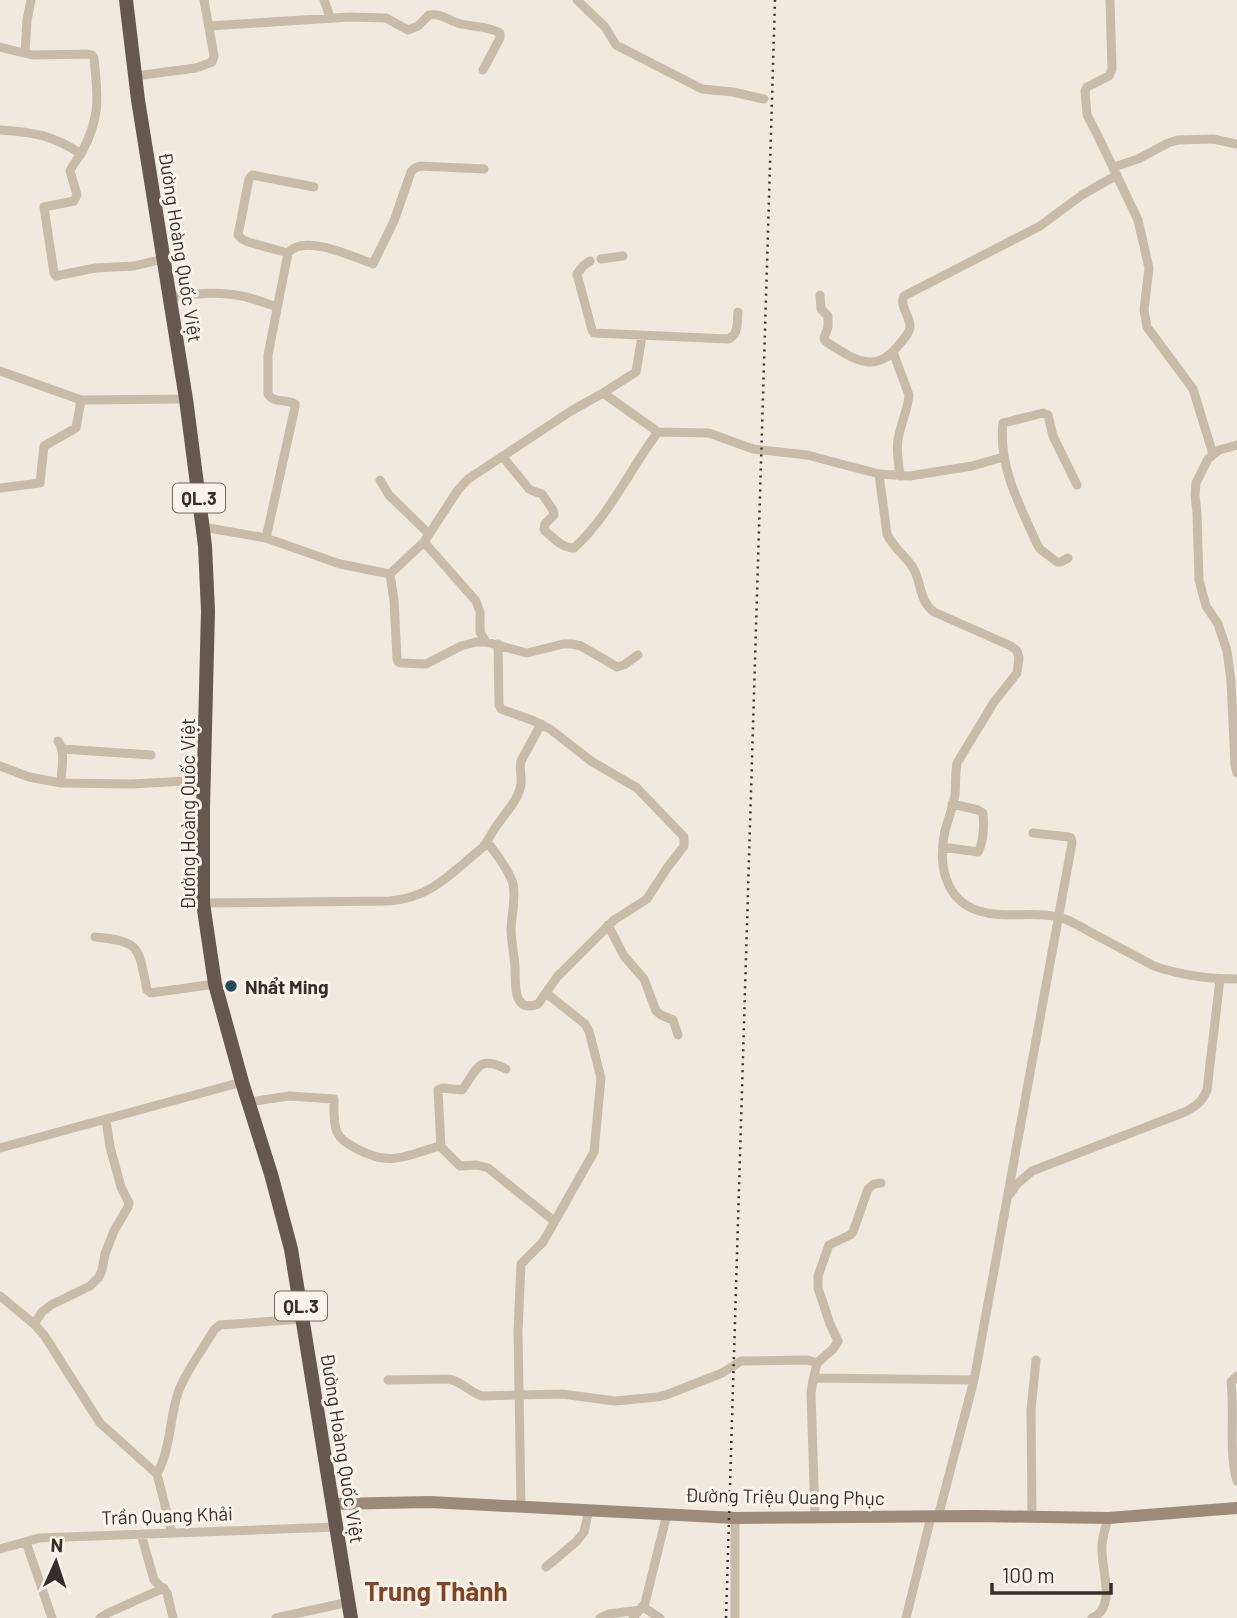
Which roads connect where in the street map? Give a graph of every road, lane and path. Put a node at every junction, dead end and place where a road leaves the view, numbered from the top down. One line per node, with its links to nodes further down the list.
1 (31, 0): 10 (street)
2 (126, 0): 12 (highway, Đường Hoàng Quốc Việt / QL.3)
3 (204, 0): 8 (street)
4 (324, 0): 7 (street)
5 (577, 0): 13 (street)
6 (1110, 0): 18 (street)
7 (330, 18): 8 (street); 11 (street)
8 (209, 26): 12 (street)
9 (0, 47): 10 (street)
10 (25, 53): 16 (street)
11 (483, 70)
12 (135, 76): 22 (highway, Đường Hoàng Quốc Việt / QL.3)
13 (764, 99)
14 (0, 130): 16 (street)
15 (1237, 144): 18 (street)
16 (81, 154): 22 (street)
17 (484, 169): 20 (street)
18 (1116, 171): 30 (street); 37 (street)
19 (314, 187): 20 (street)
20 (288, 253): 27 (street)
21 (623, 256): 23 (street)
22 (163, 258): 26 (highway, Đường Hoàng Quốc Việt / QL.3)
23 (601, 259)
24 (590, 261): 29 (street)
25 (820, 295): 30 (street)
26 (169, 297): 27 (street); 33 (highway, Đường Hoàng Quốc Việt / QL.3)
27 (277, 307): 46 (street)
28 (738, 312): 29 (street)
29 (642, 336): 32 (street)
30 (893, 352): 41 (street)
31 (0, 370): 34 (street)
32 (603, 393): 35 (street); 38 (street)
33 (186, 399): 34 (street); 45 (highway, Đường Hoàng Quốc Việt / QL.3)
34 (81, 400): 44 (street)
35 (659, 432): 38 (street); 40 (street)
36 (1237, 445): 37 (street)
37 (1213, 454): 56 (street)
38 (502, 456): 47 (street)
39 (1003, 457): 41 (street); 43 (street); 48 (street)
40 (879, 474): 41 (street); 59 (street)
41 (900, 476)
42 (380, 480): 47 (street)
43 (1077, 485)
44 (0, 488)
45 (203, 527): 46 (street); 57 (highway, Đường Hoàng Quốc Việt / QL.3)
46 (266, 538): 49 (street)
47 (426, 538): 49 (street); 50 (street)
48 (1068, 558)
49 (390, 574): 50 (street)
50 (486, 642): 51 (street)
51 (498, 644): 52 (street); 53 (street)
52 (638, 655)
53 (541, 724): 61 (street); 65 (street)
54 (151, 755): 58 (street)
55 (0, 766): 58 (street)
56 (1237, 773)
57 (204, 780): 58 (street); 63 (highway, Đường Hoàng Quốc Việt / QL.3)
58 (61, 783)
59 (952, 804): 62 (street); 62 (street)
60 (1032, 833): 64 (street)
61 (487, 841): 63 (street); 70 (street)
62 (943, 846): 64 (street)
63 (203, 902): 69 (highway, Đường Hoàng Quốc Việt / QL.3)
64 (1059, 917): 67 (street); 79 (street)
65 (608, 925): 70 (street); 71 (street)
66 (95, 937): 69 (street)
67 (1220, 979): 68 (street); 79 (street)
68 (1237, 979)
69 (215, 985): 73 (highway, Đường Hoàng Quốc Việt / QL.3)
70 (546, 993): 80 (street)
71 (678, 1035)
72 (506, 1069): 76 (street)
73 (242, 1082): 74 (highway, Đường Hoàng Quốc Việt / QL.3); 75 (street)
74 (250, 1102): 76 (street); 82 (highway, Đường Hoàng Quốc Việt / QL.3)
75 (106, 1120): 77 (street); 83 (street)
76 (441, 1147): 80 (street)
77 (0, 1148)
78 (881, 1184): 85 (street)
79 (1007, 1198): 89 (street)
80 (554, 1221): 90 (street)
81 (0, 1296): 83 (street)
82 (303, 1319): 91 (street); 93 (highway, Đường Hoàng Quốc Việt / QL.3)
83 (34, 1324): 91 (street)
84 (1036, 1360): 100 (street)
85 (817, 1363): 88 (street); 90 (street)
86 (1237, 1376): 92 (street)
87 (388, 1380): 90 (street)
88 (813, 1380): 89 (street); 98 (street)
89 (974, 1380): 99 (street)
90 (520, 1395): 94 (street)
91 (157, 1474): 104 (street)
92 (1237, 1481)
93 (332, 1504): 94 (main road, Đường Triệu Quang Phục); 103 (highway, Đường Hoàng Quốc Việt / QL.3)
94 (521, 1507): 96 (main road, Đường Triệu Quang Phục)
95 (1237, 1508): 102 (main road, Đường Triệu Quang Phục)
96 (589, 1510): 97 (main road, Đường Triệu Quang Phục); 108 (street)
97 (667, 1514): 101 (main road, Đường Triệu Quang Phục); 111 (street)
98 (815, 1517): 99 (main road, Đường Triệu Quang Phục); 101 (main road, Đường Triệu Quang Phục)
99 (935, 1517): 100 (main road, Đường Triệu Quang Phục); 121 (street)
100 (1032, 1517): 102 (main road, Đường Triệu Quang Phục)
101 (735, 1518): 120 (street)
102 (1108, 1518): 122 (street)
103 (336, 1527): 104 (street, Trần Quang Khải); 110 (highway, Đường Hoàng Quốc Việt / QL.3)
104 (172, 1533): 105 (street, Trần Quang Khải)
105 (141, 1534): 106 (street, Trần Quang Khải); 109 (street)
106 (26, 1542): 107 (street, Trần Quang Khải); 112 (street)
107 (0, 1549)
108 (546, 1567)
109 (164, 1588): 113 (street); 114 (street)
110 (349, 1602): 115 (street); 116 (highway, Đường Hoàng Quốc Việt / QL.3)
111 (641, 1609): 117 (street); 118 (street); 119 (street)
112 (52, 1618)
113 (100, 1618)
114 (173, 1618)
115 (276, 1618)
116 (351, 1618)
117 (600, 1618)
118 (633, 1618)
119 (660, 1618)
120 (735, 1618)
121 (906, 1618)
122 (1092, 1618)

